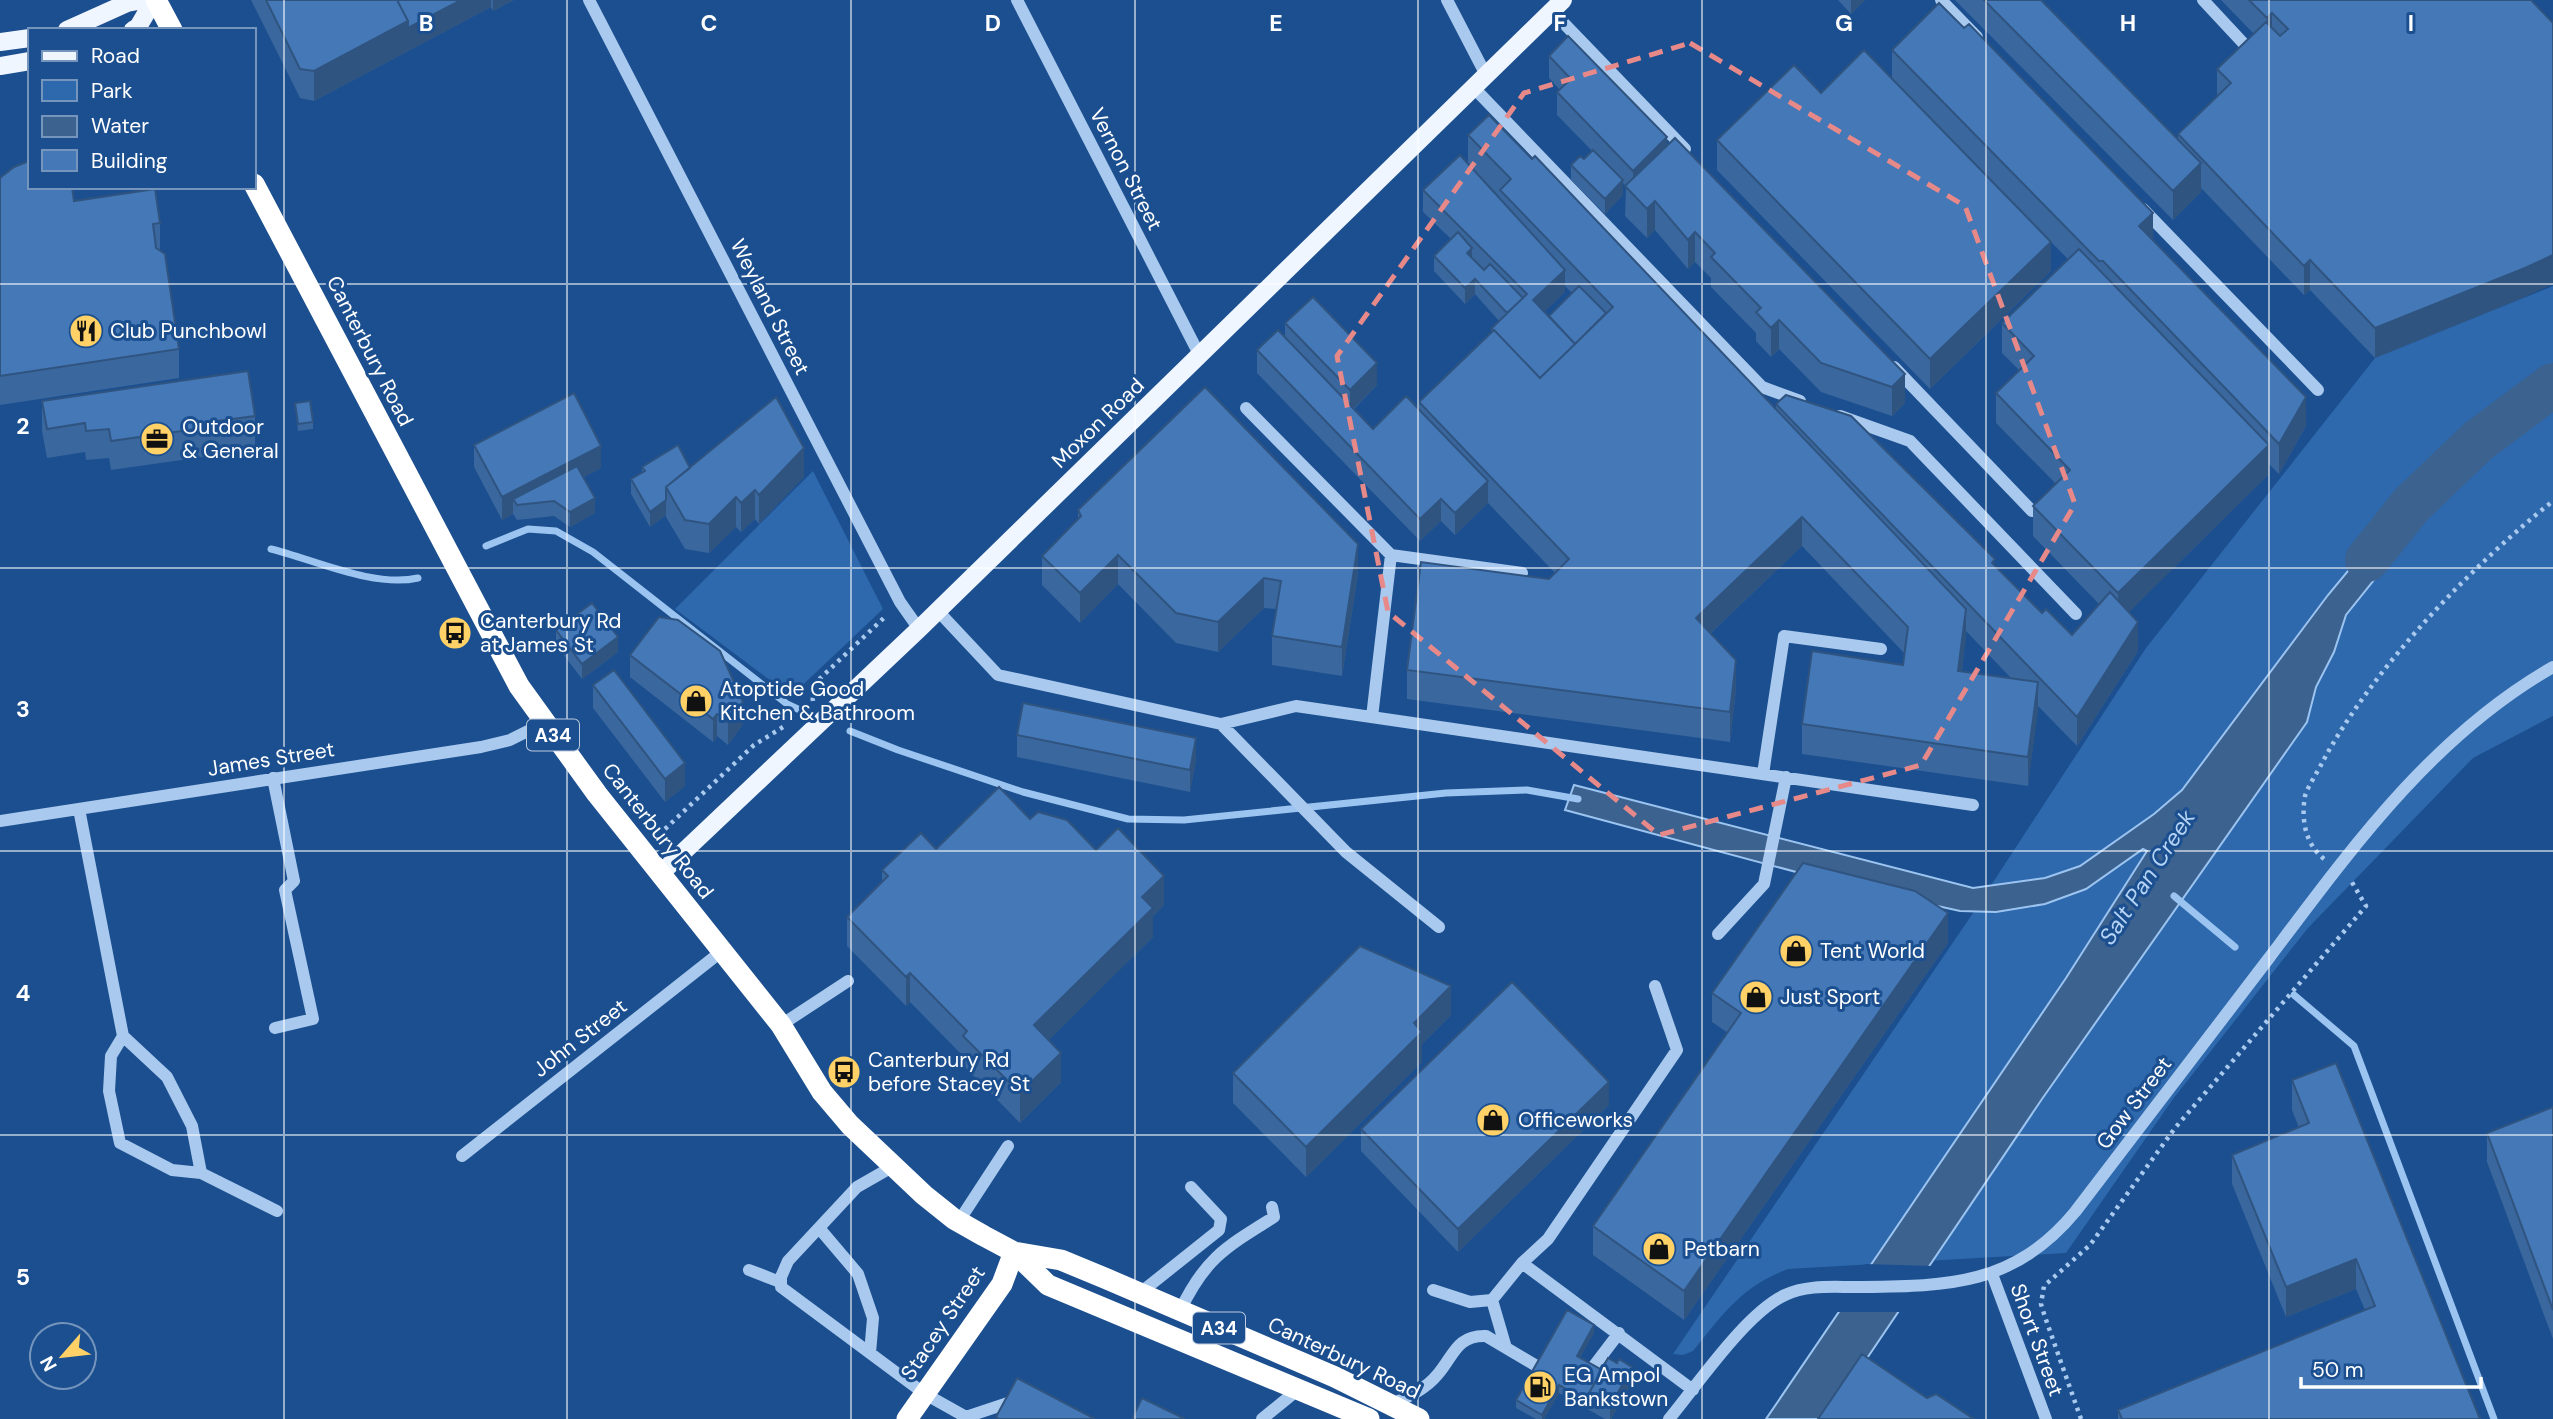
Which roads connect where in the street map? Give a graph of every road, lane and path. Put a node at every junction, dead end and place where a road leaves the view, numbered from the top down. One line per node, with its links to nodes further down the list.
1 (143, 0): 9 (main road)
2 (155, 0): 10 (main road); 11 (highway)
3 (589, 0): 33 (street, Weyland Street)
4 (1017, 0): 22 (street, Vernon Street)
5 (1447, 0): 18 (street)
6 (1941, 0): 15 (street)
7 (2203, 0): 14 (street)
8 (1558, 5): 18 (main road, Moxon Road); 19 (street)
9 (71, 28)
10 (136, 28)
11 (171, 28)
12 (28, 38): 13 (main road)
13 (0, 43)
14 (2244, 44)
15 (1989, 50)
16 (28, 61): 17 (main road)
17 (0, 66)
18 (1481, 83): 22 (main road, Moxon Road); 31 (street)
19 (1696, 161)
20 (256, 188): 38 (highway, Canterbury Road / A34)
21 (2134, 200): 24 (street)
22 (1200, 356): 30 (main road, Moxon Road)
23 (1888, 361): 27 (street)
24 (2318, 390)
25 (1246, 408): 28 (street)
26 (2553, 501): 48 (path)
27 (2032, 511)
28 (1391, 555): 29 (street); 37 (street)
29 (1522, 573)
30 (938, 611): 33 (main road, Moxon Road); 40 (street)
31 (2076, 614)
32 (887, 615): 36 (path)
33 (919, 629): 49 (main road, Moxon Road)
34 (1881, 649): 41 (street)
35 (2553, 667): 48 (street, Gow Street)
36 (805, 710)
37 (1372, 717): 40 (street); 41 (street)
38 (544, 723): 42 (street, James Street); 49 (highway, Canterbury Road / A34)
39 (787, 724): 47 (path)
40 (1221, 724): 50 (street)
41 (1763, 774): 43 (street)
42 (273, 778): 45 (street, James Street); 56 (street)
43 (1786, 778): 44 (street); 51 (street)
44 (1973, 805)
45 (79, 808): 46 (street, James Street); 57 (street)
46 (0, 821)
47 (665, 828)
48 (2336, 869): 70 (street, Gow Street); 90 (path)
49 (660, 874): 52 (highway, Canterbury Road / A34)
50 (1439, 927)
51 (1718, 934)
52 (722, 950): 55 (highway, Canterbury Road / A34); 59 (street, John Street)
53 (849, 981): 55 (street)
54 (1655, 986): 68 (street)
55 (781, 1025): 60 (highway, Canterbury Road / A34)
56 (275, 1028)
57 (123, 1036): 61 (street); 61 (street)
58 (1008, 1146): 65 (street)
59 (463, 1156)
60 (892, 1167): 65 (highway, Canterbury Road / A34); 66 (street)
61 (201, 1173): 64 (street)
62 (1191, 1187): 73 (street)
63 (1272, 1207): 75 (street)
64 (277, 1211)
65 (959, 1222): 67 (highway, Canterbury Road / A34)
66 (819, 1228): 71 (street); 78 (street)
67 (1014, 1252): 73 (highway, Canterbury Road / A34); 79 (highway, Canterbury Road / A34); 82 (highway, Stacey Street)
68 (1522, 1263): 74 (street); 76 (street)
69 (749, 1270): 71 (street)
70 (1992, 1274): 80 (street, Gow Street); 89 (street, Short Street)
71 (780, 1282): 78 (street)
72 (1433, 1290): 74 (street)
73 (1140, 1293): 75 (highway, Canterbury Road / A34)
74 (1492, 1300): 77 (street)
75 (1180, 1311): 83 (highway, Canterbury Road / A34)
76 (1619, 1333): 77 (street); 80 (street)
77 (1506, 1348): 83 (street)
78 (870, 1353): 82 (street)
79 (1300, 1388): 85 (street); 86 (highway, Canterbury Road / A34)
80 (1693, 1390): 88 (street, Gow Street)
81 (1035, 1393): 82 (street)
82 (925, 1394): 84 (highway, Stacey Street)
83 (1392, 1404): 87 (highway, Canterbury Road / A34)
84 (907, 1419)
85 (1262, 1419)
86 (1369, 1419)
87 (1419, 1419)
88 (1669, 1419)
89 (2046, 1419)
90 (2081, 1419)

